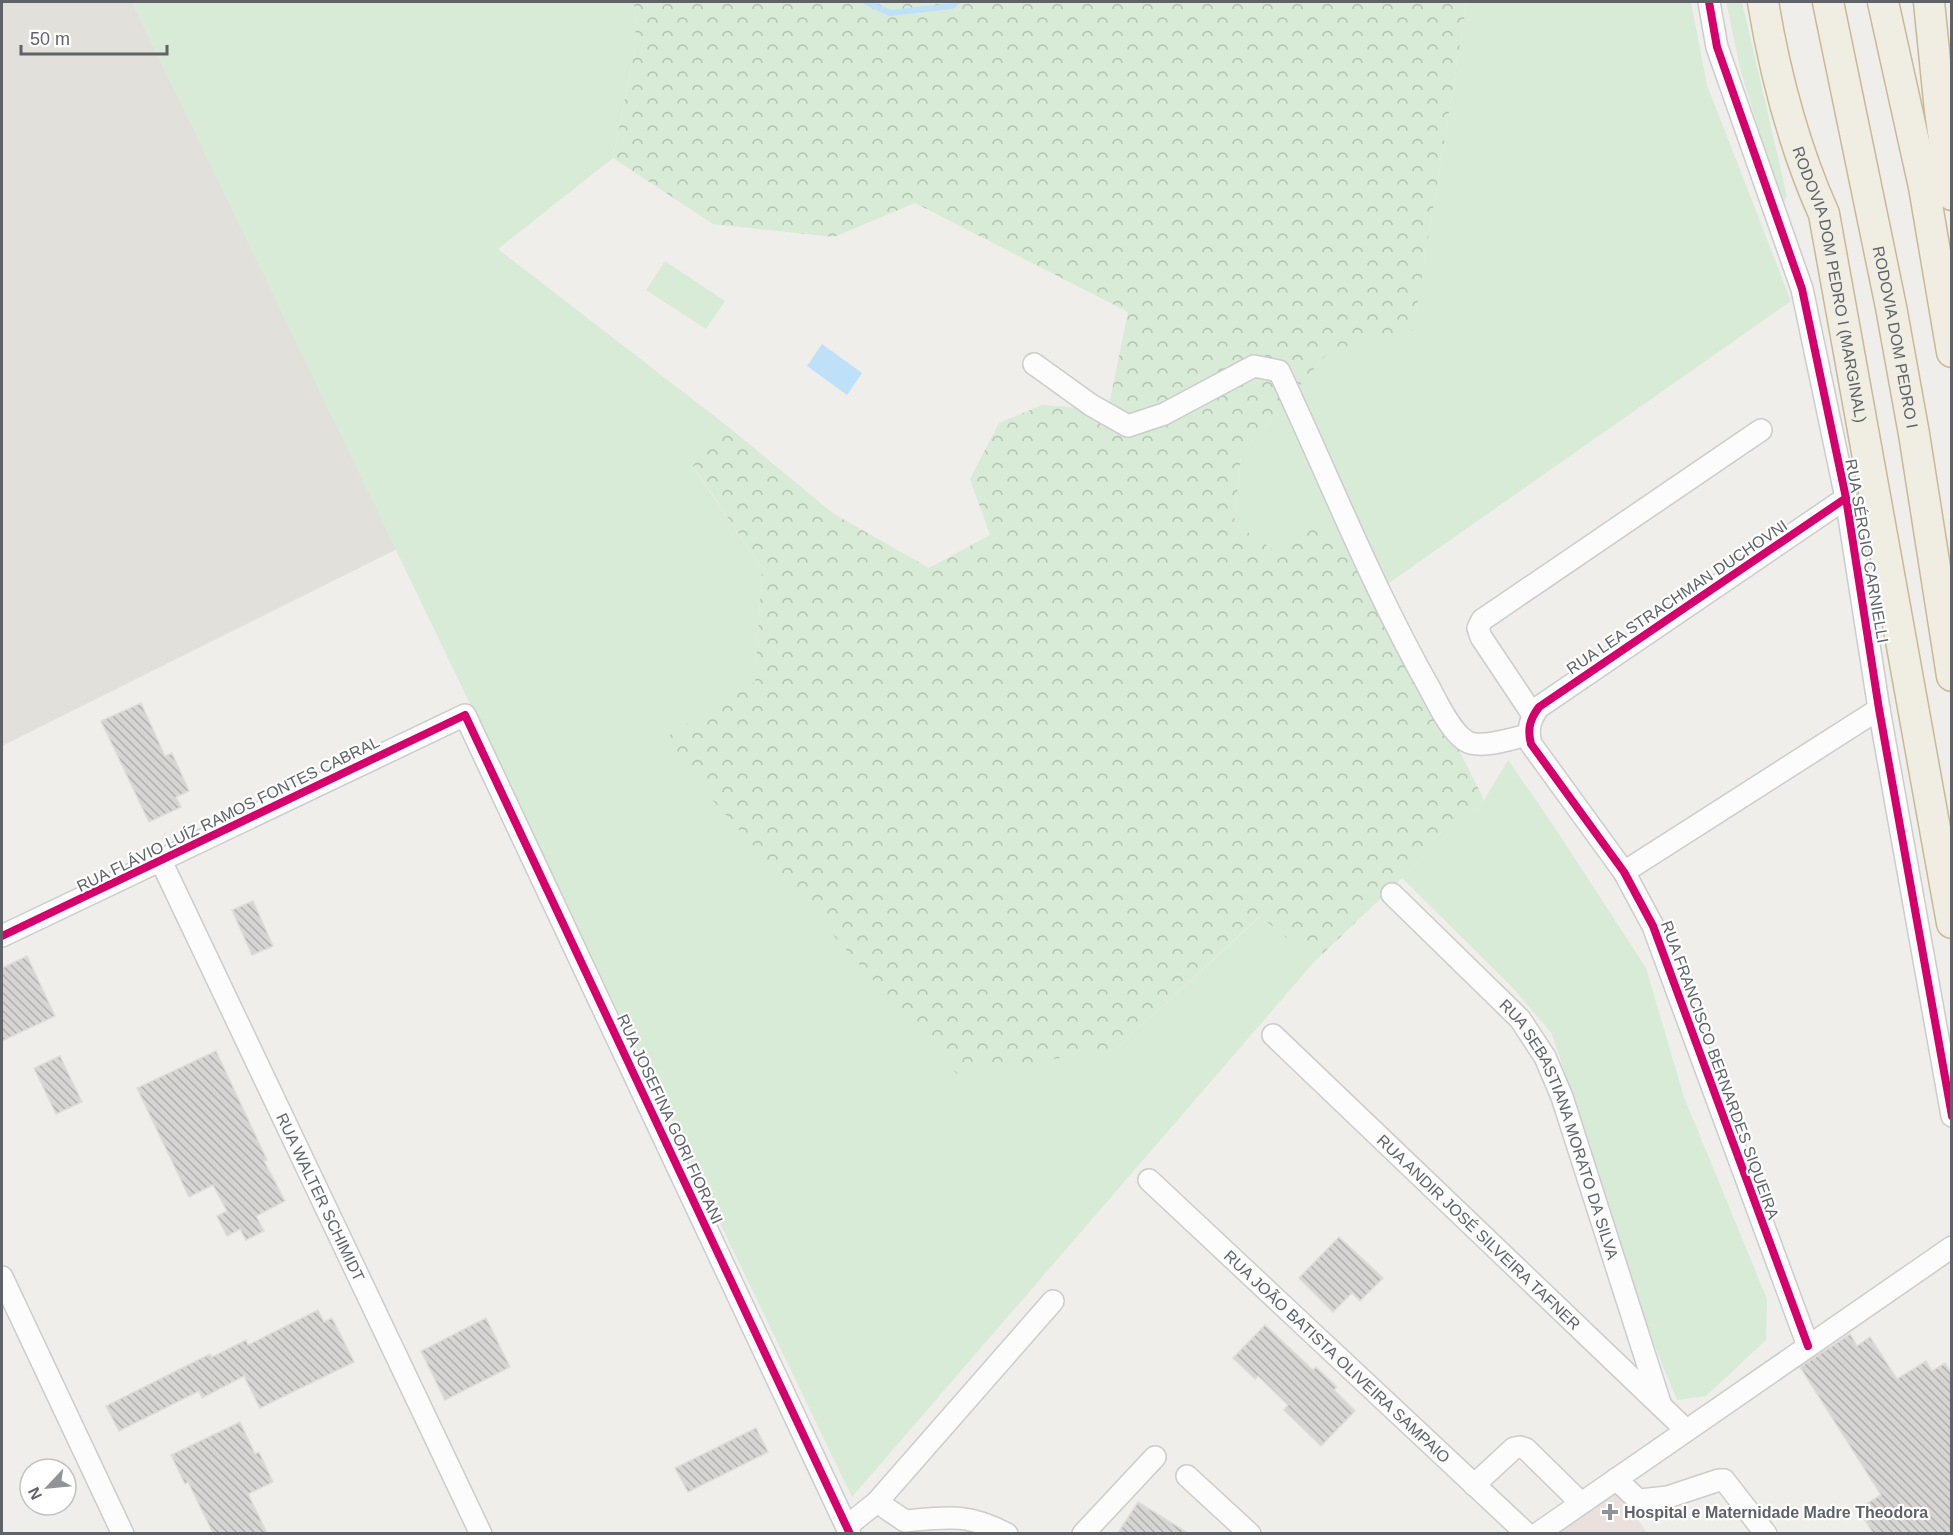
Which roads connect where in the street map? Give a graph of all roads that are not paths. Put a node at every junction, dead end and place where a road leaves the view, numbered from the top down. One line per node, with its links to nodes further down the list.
1 (1709, 2): 12 (street, RUA SÉRGIO CARNIELLI)
2 (1763, 2): 8 (highway, RODOVIA DOM PEDRO I (MARGINAL))
3 (1782, 2): 8 (highway)
4 (1828, 2): 13 (highway, RODOVIA DOM PEDRO I)
5 (1883, 2): 9 (highway)
6 (1929, 2): 7 (highway)
7 (1952, 195)
8 (1824, 214): 20 (highway, RODOVIA DOM PEDRO I (MARGINAL))
9 (1952, 352)
10 (1034, 364): 16 (street)
11 (1761, 430): 16 (street, RUA FRANCISCO BERNARDES SIQUEIRA)
12 (1846, 498): 14 (street, RUA SÉRGIO CARNIELLI); 16 (street, RUA LEA STRACHMAN DUCHOVNI)
13 (1952, 676)
14 (1879, 709): 18 (street); 23 (street, RUA SÉRGIO CARNIELLI)
15 (465, 715): 17 (street, RUA FLÁVIO LUÍZ RAMOS FONTES CABRAL); 39 (street, RUA JOSEFINA GORI FIORANI)
16 (1530, 725): 18 (street, RUA FRANCISCO BERNARDES SIQUEIRA)
17 (160, 861): 21 (street, RUA FLÁVIO LUÍZ RAMOS FONTES CABRAL); 40 (street, RUA WALTER SCHIMIDT)
18 (1624, 872): 29 (street, RUA FRANCISCO BERNARDES SIQUEIRA)
19 (1392, 894): 30 (street, RUA SEBASTIANA MORATO DA SILVA)
20 (1952, 923)
21 (2, 936)
22 (1273, 1035): 30 (street, RUA ANDIR JOSÉ SILVEIRA TAFNER)
23 (1952, 1116)
24 (1149, 1180): 35 (street, RUA JOÃO BATISTA OLIVEIRA SAMPAIO)
25 (1952, 1247): 29 (street)
26 (2, 1277): 28 (street)
27 (1053, 1301): 36 (street)
28 (10, 1308): 38 (street)
29 (1808, 1346): 31 (street)
30 (1661, 1406): 31 (street, RUA ANDIR JOSÉ SILVEIRA TAFNER)
31 (1686, 1430): 34 (street)
32 (1155, 1457): 42 (street)
33 (1186, 1476): 43 (street)
34 (1616, 1479): 37 (street); 46 (street)
35 (1474, 1485): 37 (street); 44 (street, RUA JOÃO BATISTA OLIVEIRA SAMPAIO)
36 (877, 1502): 39 (street); 41 (street)
37 (1581, 1503): 45 (street)
38 (114, 1528)
39 (848, 1530)
40 (481, 1533)
41 (1007, 1533)
42 (1083, 1533)
43 (1251, 1533)
44 (1527, 1533)
45 (1537, 1533)
46 (1766, 1533)

